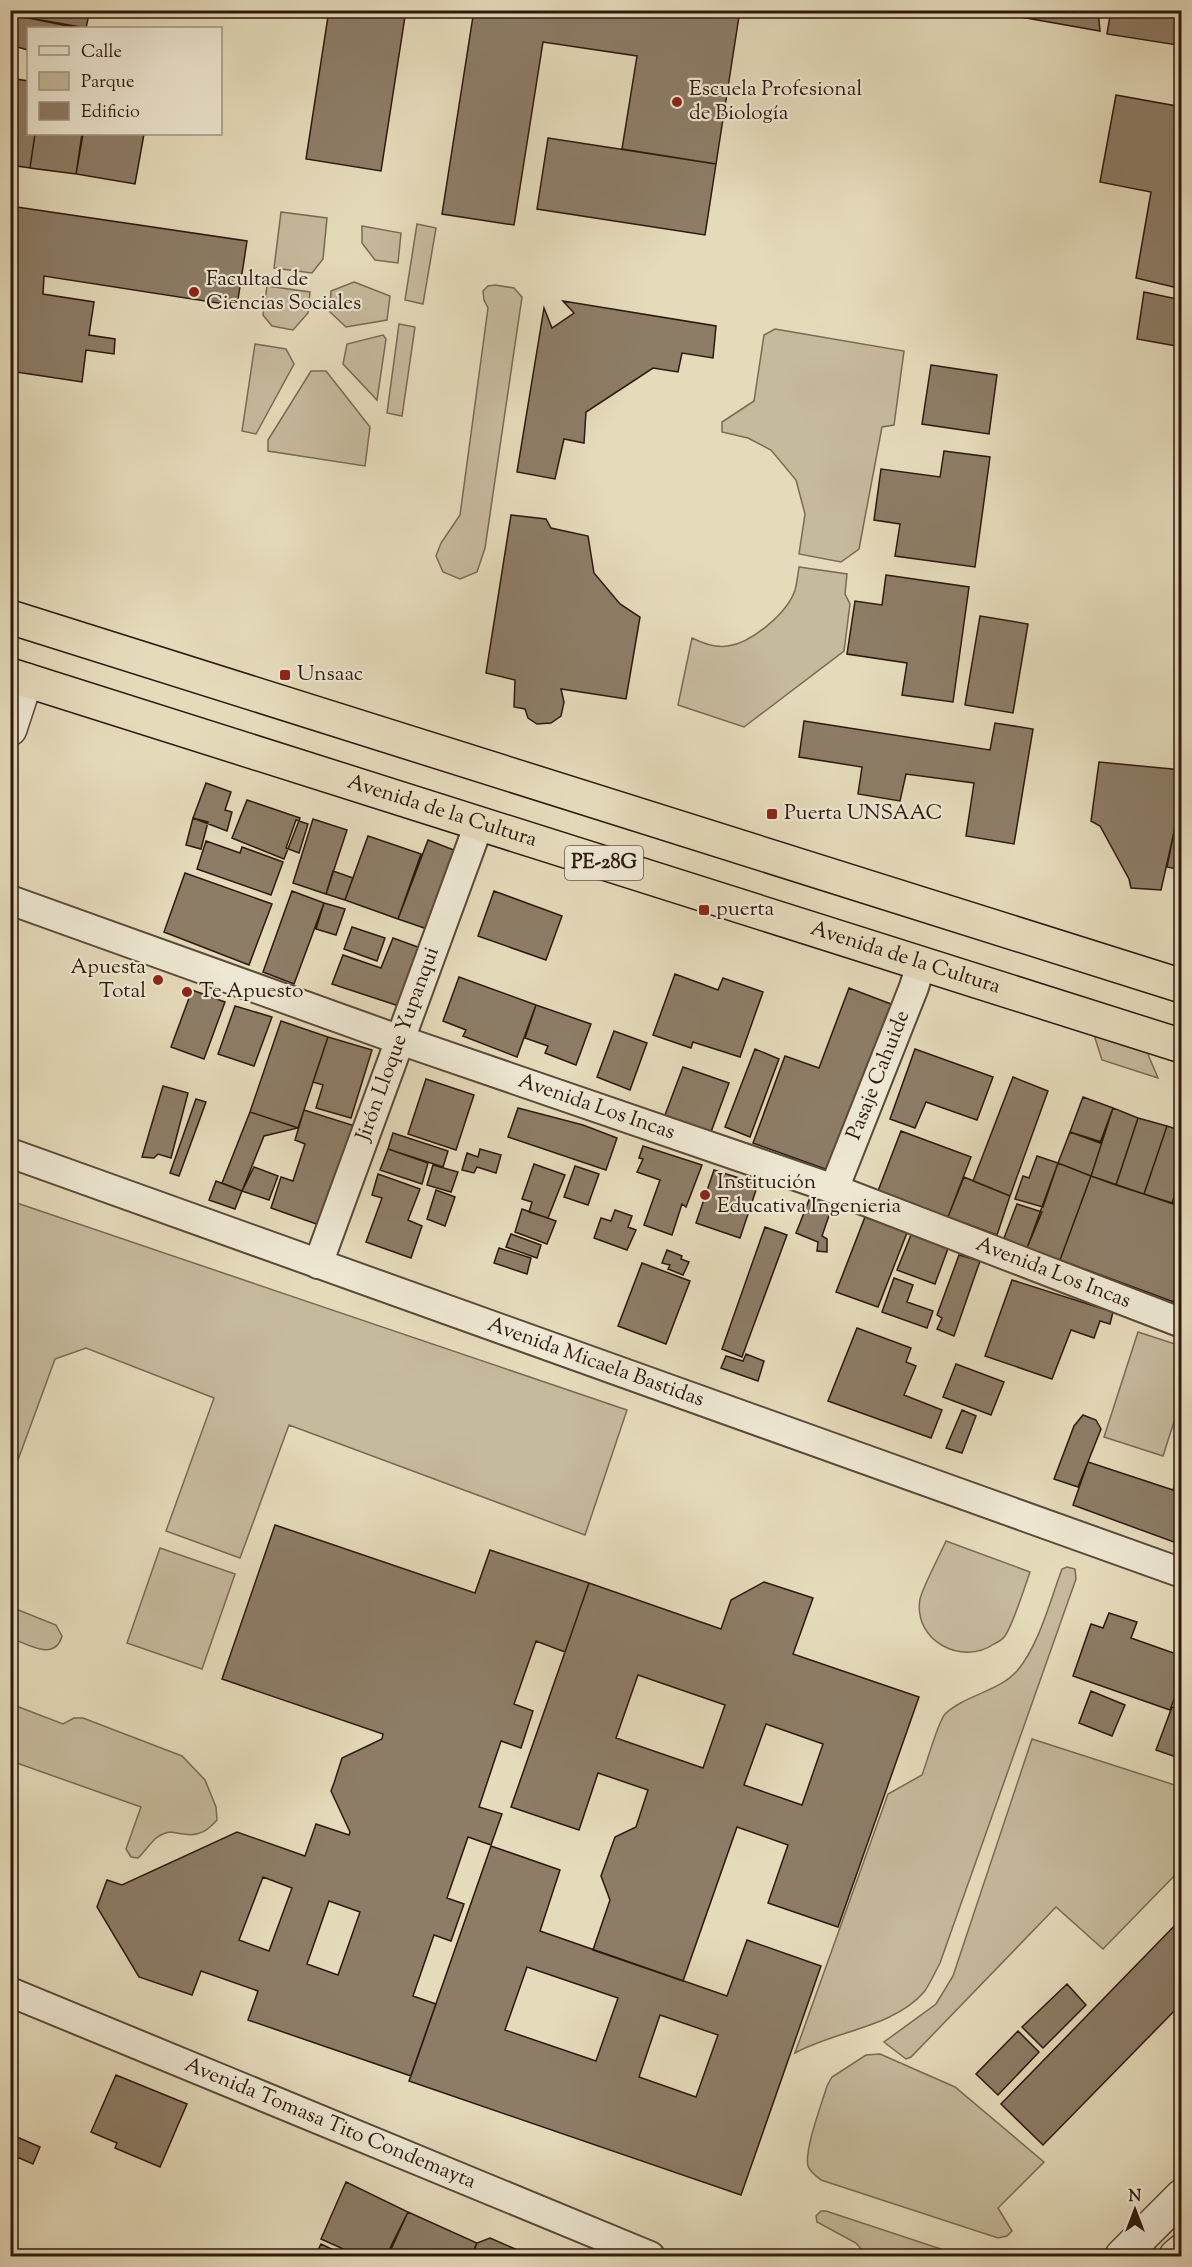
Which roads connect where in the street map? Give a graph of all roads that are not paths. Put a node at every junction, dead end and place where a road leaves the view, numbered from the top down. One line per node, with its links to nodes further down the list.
1 (10, 617): 7 (highway, PE-28G)
2 (18, 677): 3 (street); 4 (highway, Avenida de la Cultura / PE-28G)
3 (10, 729)
4 (478, 824): 6 (highway, Avenida de la Cultura / PE-28G); 8 (street, Jirón Lloque Yupanqui)
5 (10, 900): 8 (street, Avenida Los Incas)
6 (921, 964): 9 (highway, Avenida de la Cultura / PE-28G); 11 (street, Pasaje Cahuide)
7 (1182, 986)
8 (400, 1040): 11 (street, Avenida Los Incas); 12 (street, Jirón Lloque Yupanqui)
9 (1182, 1046)
10 (10, 1153): 12 (street, Avenida Micaela Bastidas)
11 (834, 1188): 13 (street, Avenida Los Incas)
12 (318, 1264): 14 (street, Avenida Micaela Bastidas)
13 (1182, 1323)
14 (1182, 1573)
15 (10, 1992): 18 (street, Avenida Tomasa Tito Condemayta)
16 (1182, 2196): 19 (street)
17 (1182, 2251): 20 (street)
18 (650, 2256)
19 (1122, 2256)
20 (1176, 2256)

